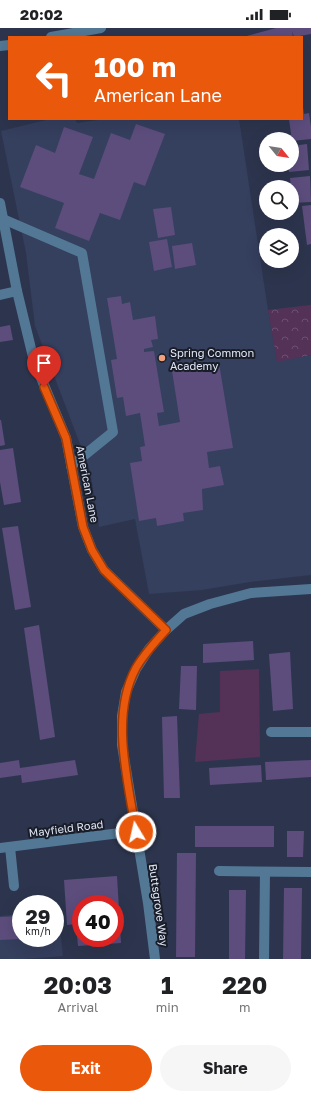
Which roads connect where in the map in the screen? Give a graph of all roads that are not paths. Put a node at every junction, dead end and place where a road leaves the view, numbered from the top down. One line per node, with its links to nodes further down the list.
1 (101, 28): 2 (street)
2 (57, 36)
3 (0, 203): 4 (street, American Lane)
4 (3, 219): 5 (street, American Lane); 7 (street)
5 (17, 291): 6 (street); 7 (street, American Lane)
6 (0, 294)
7 (72, 466): 9 (street, American Lane)
8 (311, 589): 9 (street, Buttsgrove Way)
9 (166, 630): 12 (street, Buttsgrove Way)
10 (271, 732): 11 (street)
11 (311, 732)
12 (136, 832): 13 (street, Mayfield Road); 18 (street, Buttsgrove Way)
13 (5, 847): 17 (street)
14 (219, 871): 15 (street)
15 (265, 872): 16 (street); 19 (street)
16 (311, 872)
17 (14, 886)
18 (155, 959)
19 (264, 959)

